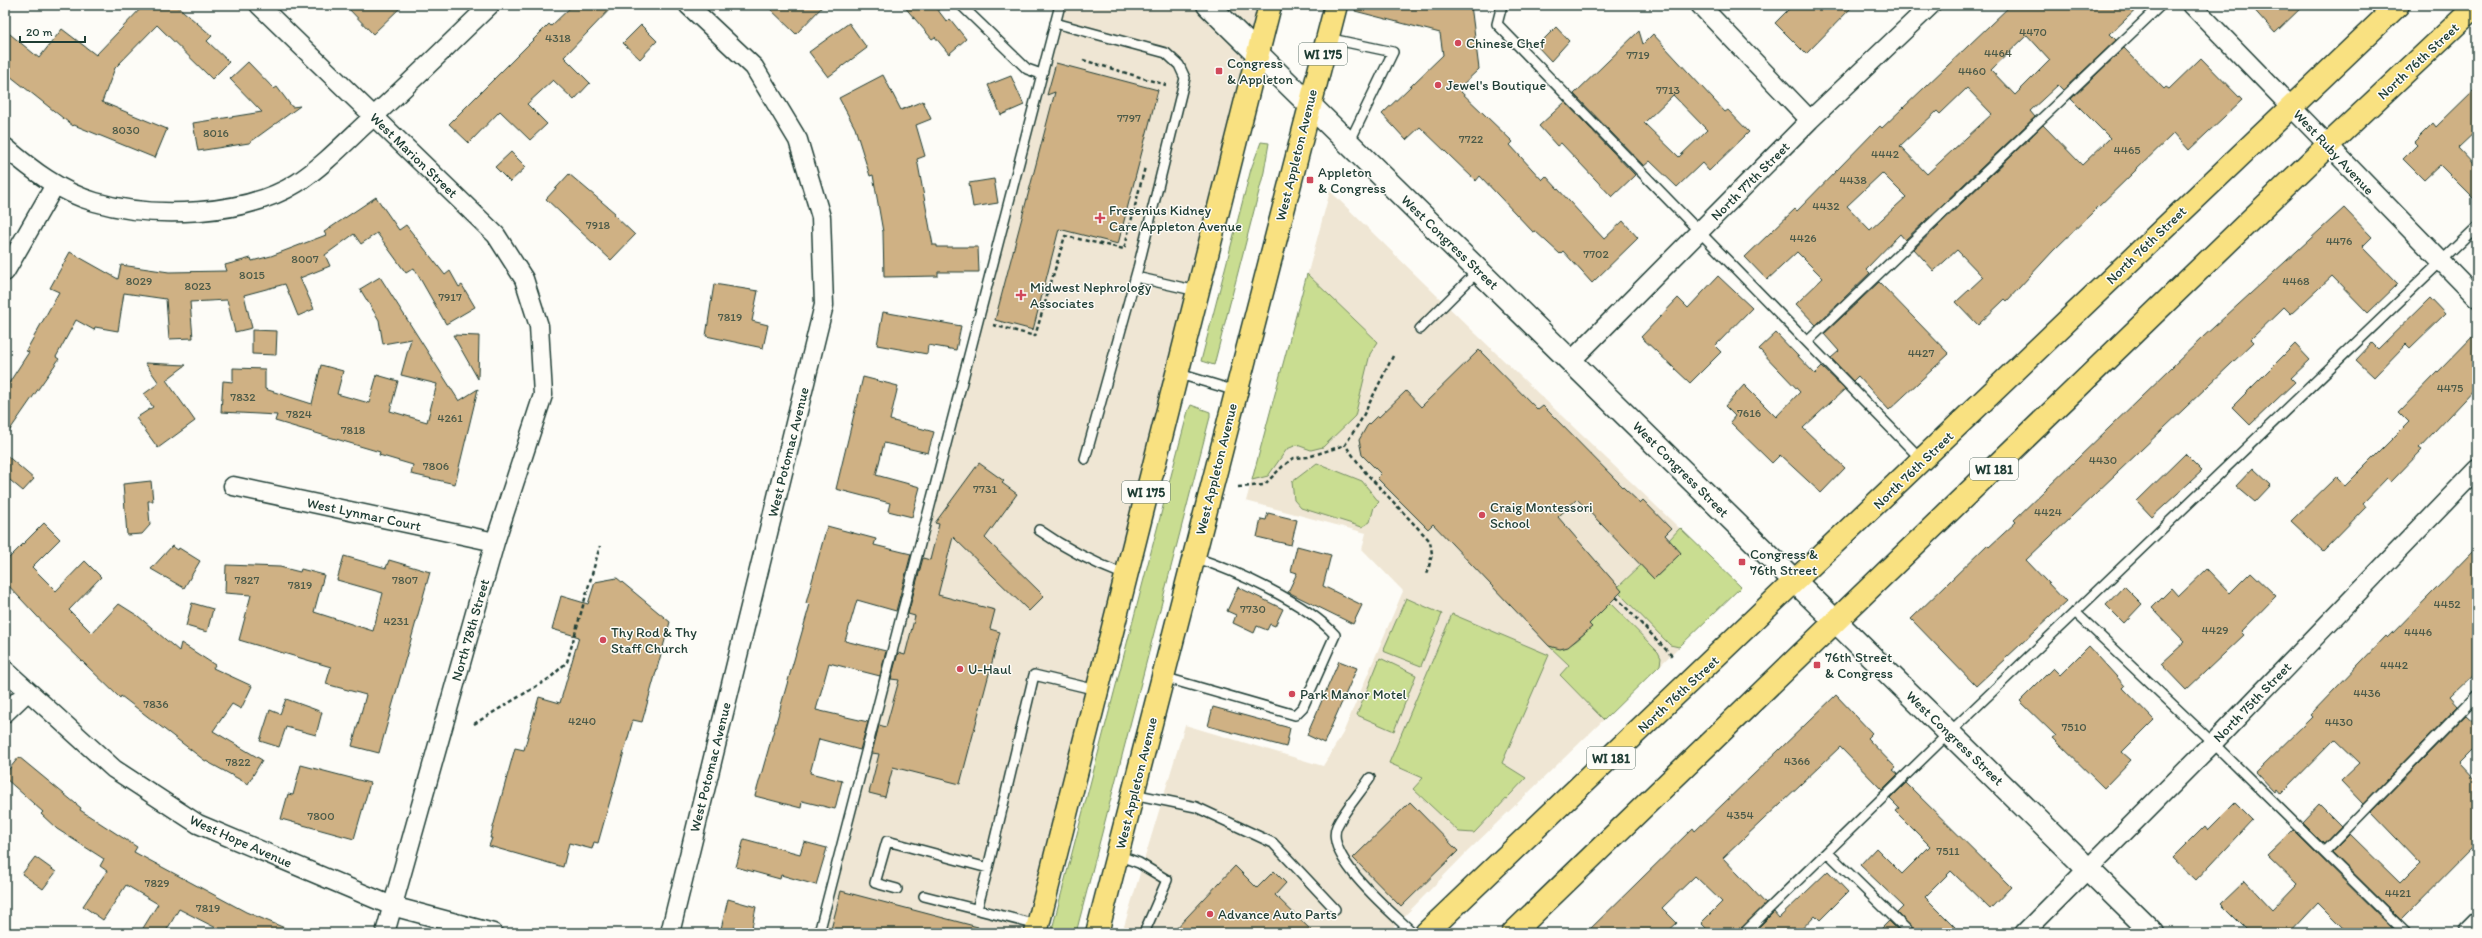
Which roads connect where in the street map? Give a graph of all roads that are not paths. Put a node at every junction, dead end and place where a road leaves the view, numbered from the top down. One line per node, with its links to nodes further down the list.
1 (259, 5): 22 (street, West Marion Street)
2 (490, 5): 22 (street)
3 (688, 5): 77 (street, West Potomac Avenue)
4 (960, 5): 19 (lane)
5 (1060, 5): 16 (lane)
6 (1208, 5): 18 (street, West Congress Street)
7 (1270, 5): 18 (main road, WI 175)
8 (1336, 5): 17 (main road, West Appleton Avenue / WI 175)
9 (1502, 5): 29 (lane)
10 (1931, 5): 23 (street, North 77th Street)
11 (2161, 5): 38 (lane)
12 (2192, 5): 21 (street, West Ruby Avenue)
13 (2398, 5): 21 (main road, North 76th Street / WI 181)
14 (2477, 5): 25 (main road, North 76th Street / WI 181)
15 (1701, 6): 23 (street)
16 (1055, 23): 19 (lane); 33 (lane)
17 (1327, 38): 20 (main road, West Appleton Avenue / WI 175); 24 (lane)
18 (1257, 51): 20 (street, West Congress Street); 34 (main road, WI 175)
19 (1041, 74): 78 (lane)
20 (1309, 104): 24 (street, West Congress Street); 41 (main road, West Appleton Avenue / WI 175)
21 (2291, 106): 25 (street, West Ruby Avenue); 43 (main road, North 76th Street / WI 181)
22 (375, 116): 27 (street); 36 (street, West Marion Street)
23 (1810, 120): 29 (street, North 77th Street)
24 (1349, 143): 31 (street, West Congress Street)
25 (2328, 146): 30 (street, West Ruby Avenue); 52 (main road, North 76th Street / WI 181)
26 (5, 148): 27 (street)
27 (55, 185): 32 (street)
28 (2477, 227): 30 (lane)
29 (1699, 232): 38 (lane); 39 (street, North 77th Street)
30 (2441, 262): 35 (street, West Ruby Avenue); 51 (lane)
31 (1479, 270): 37 (lane); 39 (street, West Congress Street)
32 (5, 272)
33 (1136, 277): 34 (lane); 42 (lane)
34 (1197, 291): 40 (main road, WI 175)
35 (2477, 298)
36 (539, 326): 47 (street, North 78th Street)
37 (1420, 329)
38 (1807, 342): 43 (lane)
39 (1571, 361): 50 (street, West Congress Street)
40 (1176, 373): 41 (lane); 49 (main road, WI 175)
41 (1236, 391): 48 (main road, West Appleton Avenue / WI 175)
42 (1085, 459)
43 (1923, 460): 50 (main road, North 76th Street / WI 181)
44 (2477, 469): 60 (street, North 75th Street)
45 (233, 486): 47 (street, West Lynmar Court)
46 (1039, 530): 49 (lane)
47 (495, 542): 70 (street, North 78th Street)
48 (1193, 557): 54 (main road, West Appleton Avenue / WI 175); 54 (lane)
49 (1126, 575): 55 (main road, WI 175)
50 (1796, 582): 52 (street, West Congress Street); 82 (main road, North 76th Street / WI 181)
51 (2075, 612): 59 (lane); 60 (lane)
52 (1836, 622): 59 (street, West Congress Street); 83 (main road, North 76th Street / WI 181)
53 (5, 670): 56 (street, West Hope Avenue)
54 (1163, 677): 62 (main road, West Appleton Avenue / WI 175)
55 (1097, 690): 66 (lane); 74 (main road, WI 175)
56 (27, 692): 58 (street); 70 (street, West Hope Avenue)
57 (2477, 695): 64 (lane)
58 (5, 713)
59 (1949, 733): 63 (lane); 67 (street, West Congress Street)
60 (2213, 743): 64 (lane); 67 (street, North 75th Street)
61 (1370, 778): 81 (lane)
62 (1133, 794): 65 (main road, West Appleton Avenue / WI 175); 72 (lane)
63 (1827, 852): 84 (lane); 85 (lane)
64 (2324, 852): 88 (lane)
65 (1117, 855): 79 (main road, West Appleton Avenue / WI 175); 80 (lane)
66 (988, 868): 68 (lane); 71 (lane)
67 (2088, 869): 86 (street, North 75th Street); 87 (street, West Congress Street)
68 (898, 888)
69 (924, 896): 71 (lane)
70 (392, 906): 75 (street, North 78th Street); 76 (street, West Hope Avenue)
71 (978, 909): 74 (lane)
72 (1335, 909)
73 (2477, 922): 89 (street)
74 (1037, 929)
75 (385, 933)
76 (493, 933)
77 (670, 933)
78 (818, 933)
79 (1097, 933)
80 (1144, 933)
81 (1413, 933)
82 (1426, 933)
83 (1512, 933)
84 (1744, 933)
85 (1910, 933)
86 (2024, 933)
87 (2153, 933)
88 (2406, 933)
89 (2467, 933)

